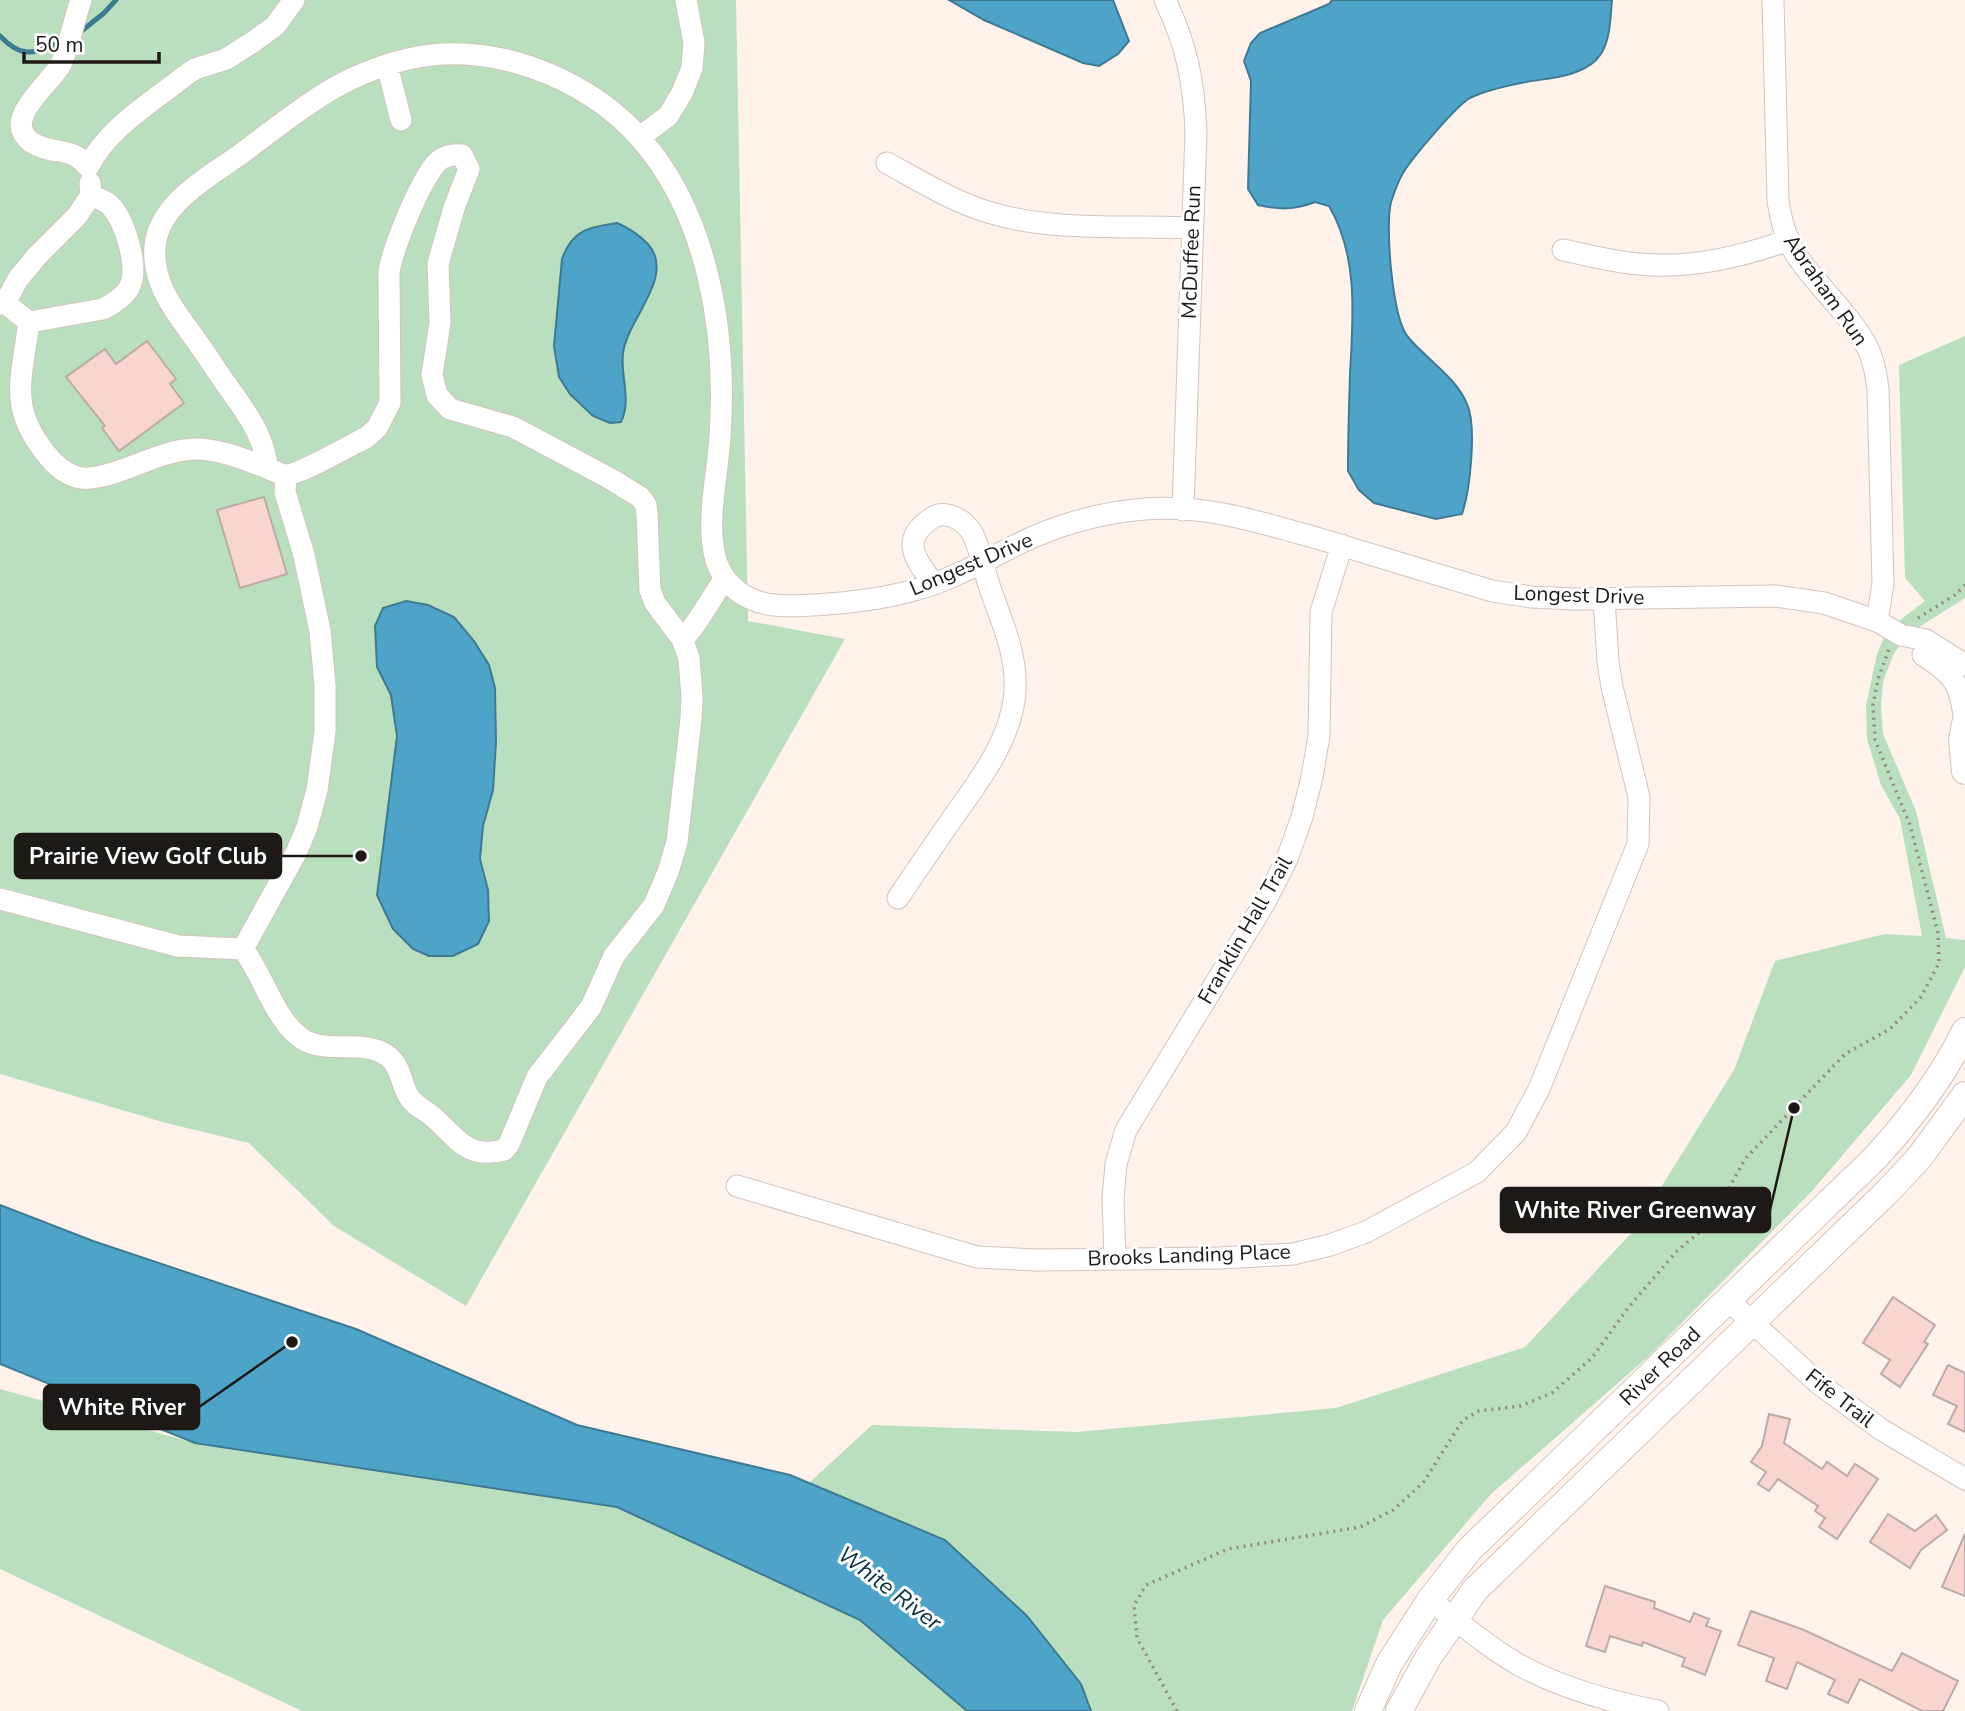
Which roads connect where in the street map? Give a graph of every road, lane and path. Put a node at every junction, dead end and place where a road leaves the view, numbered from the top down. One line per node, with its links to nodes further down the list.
1 (81, 0): 10 (street)
2 (294, 0): 10 (street)
3 (686, 0): 8 (street)
4 (1165, 0): 12 (street, McDuffee Run)
5 (1773, 0): 13 (street, Abraham Run)
6 (387, 65): 7 (street); 8 (street); 17 (street)
7 (401, 120)
8 (640, 137): 21 (street)
9 (887, 163): 12 (street)
10 (88, 167): 11 (street)
11 (91, 195): 15 (street); 16 (street)
12 (1192, 228): 18 (street, McDuffee Run)
13 (1789, 240): 14 (street); 25 (street, Abraham Run)
14 (1563, 250)
15 (3, 303): 16 (street)
16 (29, 322): 17 (street)
17 (276, 471): 27 (street); 33 (street)
18 (1183, 510): 19 (street, Longest Drive); 20 (street, Longest Drive)
19 (1342, 545): 24 (street, Longest Drive); 37 (street, Franklin Hall Trail)
20 (981, 562): 22 (street, Longest Drive); 22 (street); 31 (street)
21 (725, 578): 22 (street, Longest Drive); 27 (street)
22 (933, 583)
23 (1965, 585): 26 (path)
24 (1604, 598): 25 (street, Longest Drive); 37 (street, Brooks Landing Place)
25 (1877, 621): 26 (street, Longest Drive)
26 (1901, 635): 28 (street, Longest Drive); 29 (street, Longest Drive); 43 (path)
27 (682, 639): 33 (street)
28 (1965, 665)
29 (1965, 724): 30 (main road)
30 (1965, 772)
31 (898, 898)
32 (0, 900): 33 (street)
33 (243, 949)
34 (1963, 1040): 38 (main road, River Road)
35 (1965, 1095): 39 (main road, River Road)
36 (737, 1186): 37 (street, Brooks Landing Place)
37 (1115, 1258)
38 (1728, 1300): 39 (street, Fife Trail); 41 (main road, River Road)
39 (1752, 1323): 40 (street, Fife Trail); 42 (main road, River Road)
40 (1965, 1479)
41 (1430, 1600): 42 (street); 44 (main road, River Road)
42 (1455, 1619): 45 (main road, River Road); 46 (street)
43 (1177, 1711)
44 (1368, 1711)
45 (1399, 1711)
46 (1657, 1711)

